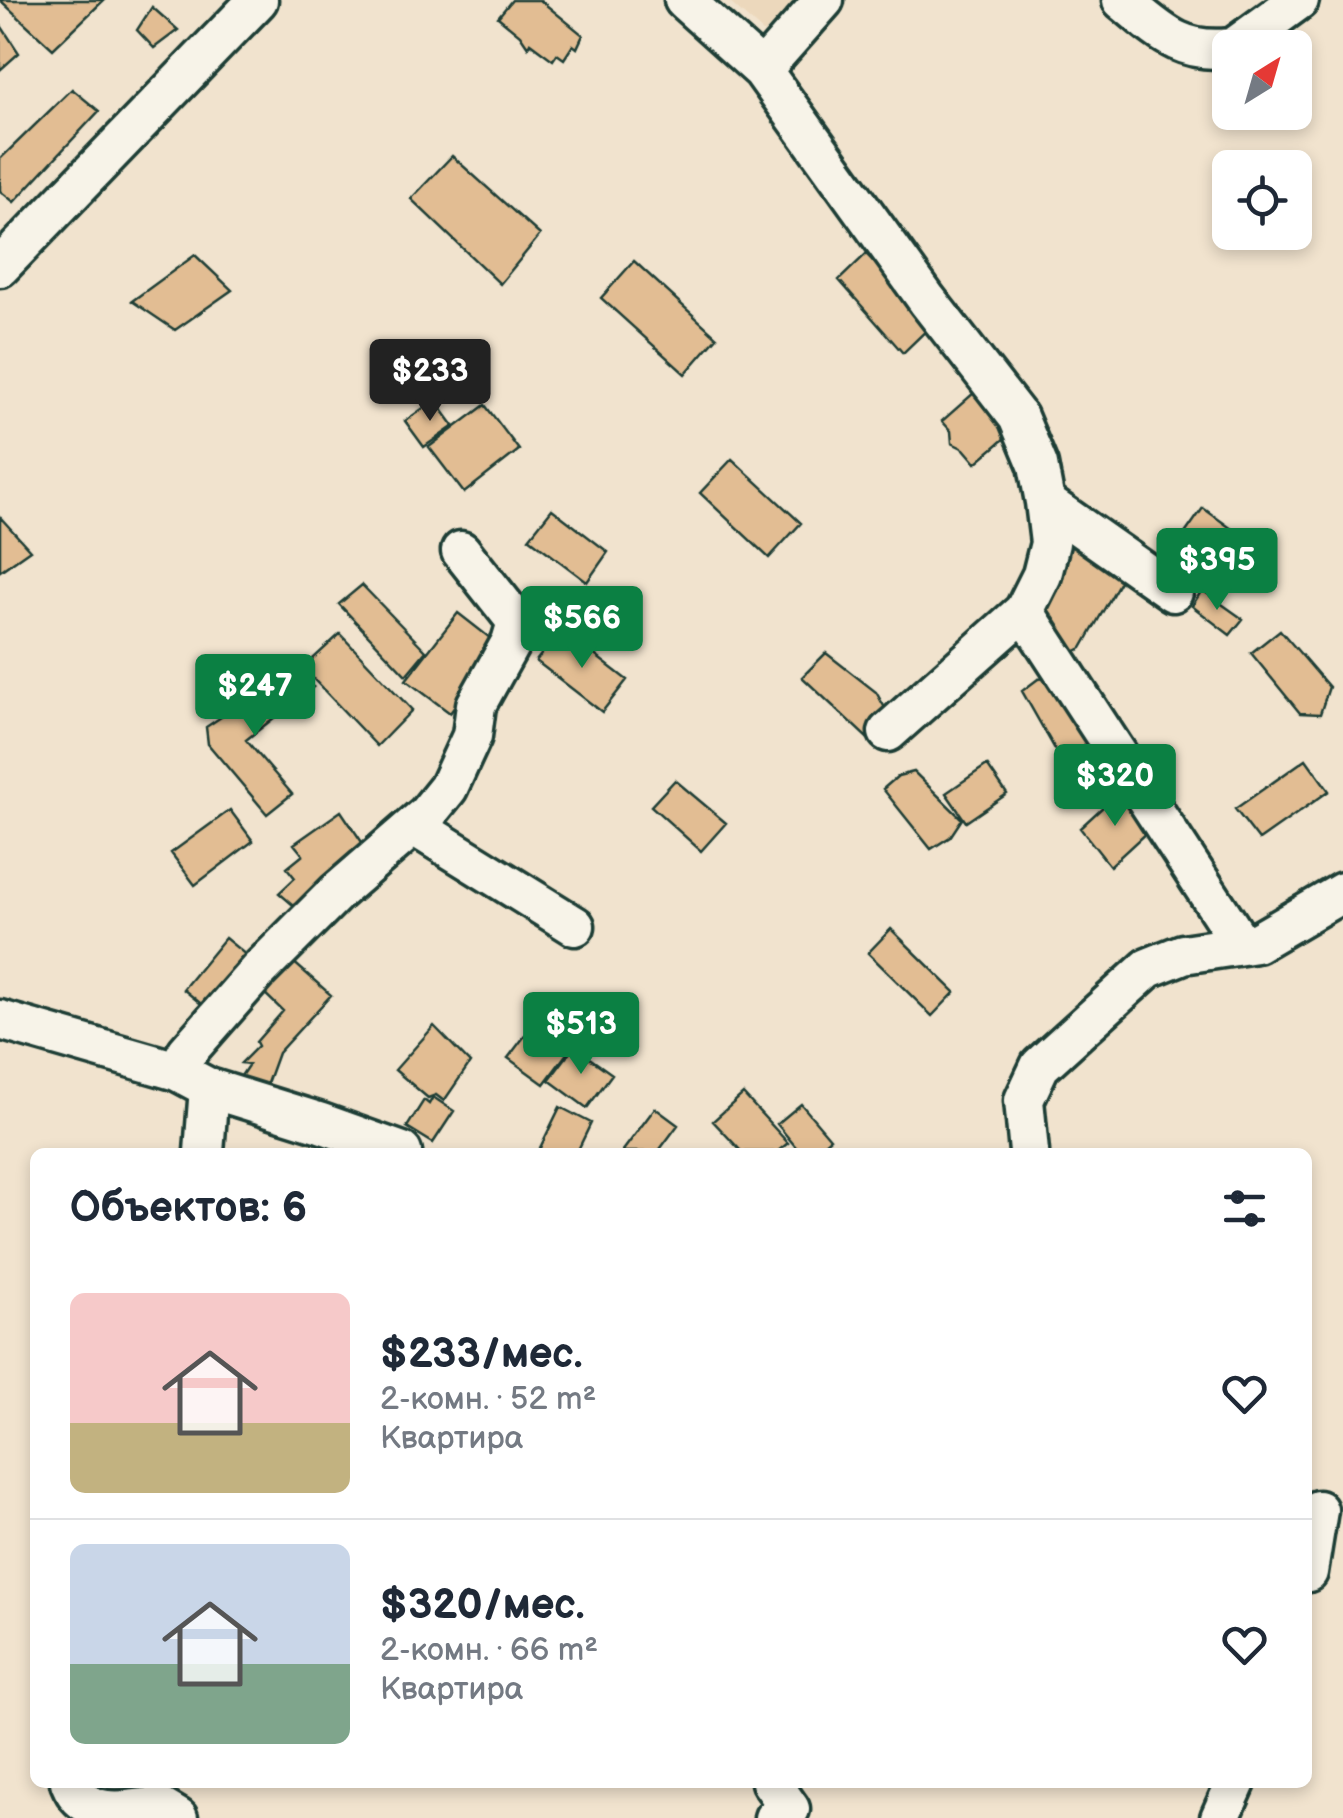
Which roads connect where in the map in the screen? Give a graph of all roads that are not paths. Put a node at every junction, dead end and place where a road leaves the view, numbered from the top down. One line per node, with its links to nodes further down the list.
1 (258, 0): 9 (street)
2 (684, 0): 8 (street)
3 (824, 0): 8 (street)
4 (1122, 0): 7 (street)
5 (1299, 0): 6 (street)
6 (1257, 30)
7 (1212, 50)
8 (762, 70): 10 (street)
9 (0, 266)
10 (1045, 502): 12 (street); 13 (street)
11 (461, 551): 15 (street)
12 (1173, 592)
13 (1024, 610): 14 (street); 18 (street)
14 (888, 732)
15 (414, 826): 17 (street); 20 (street)
16 (1343, 892): 18 (street)
17 (575, 926)
18 (1241, 944): 23 (street)
19 (0, 1020): 20 (street)
20 (193, 1080): 21 (street); 22 (street)
21 (203, 1148)
22 (391, 1148)
23 (1030, 1148)
24 (1323, 1512): 25 (street)
25 (1312, 1556)
26 (72, 1788): 29 (street)
27 (775, 1788): 30 (street)
28 (1233, 1788): 31 (street)
29 (178, 1818)
30 (774, 1818)
31 (1220, 1818)

